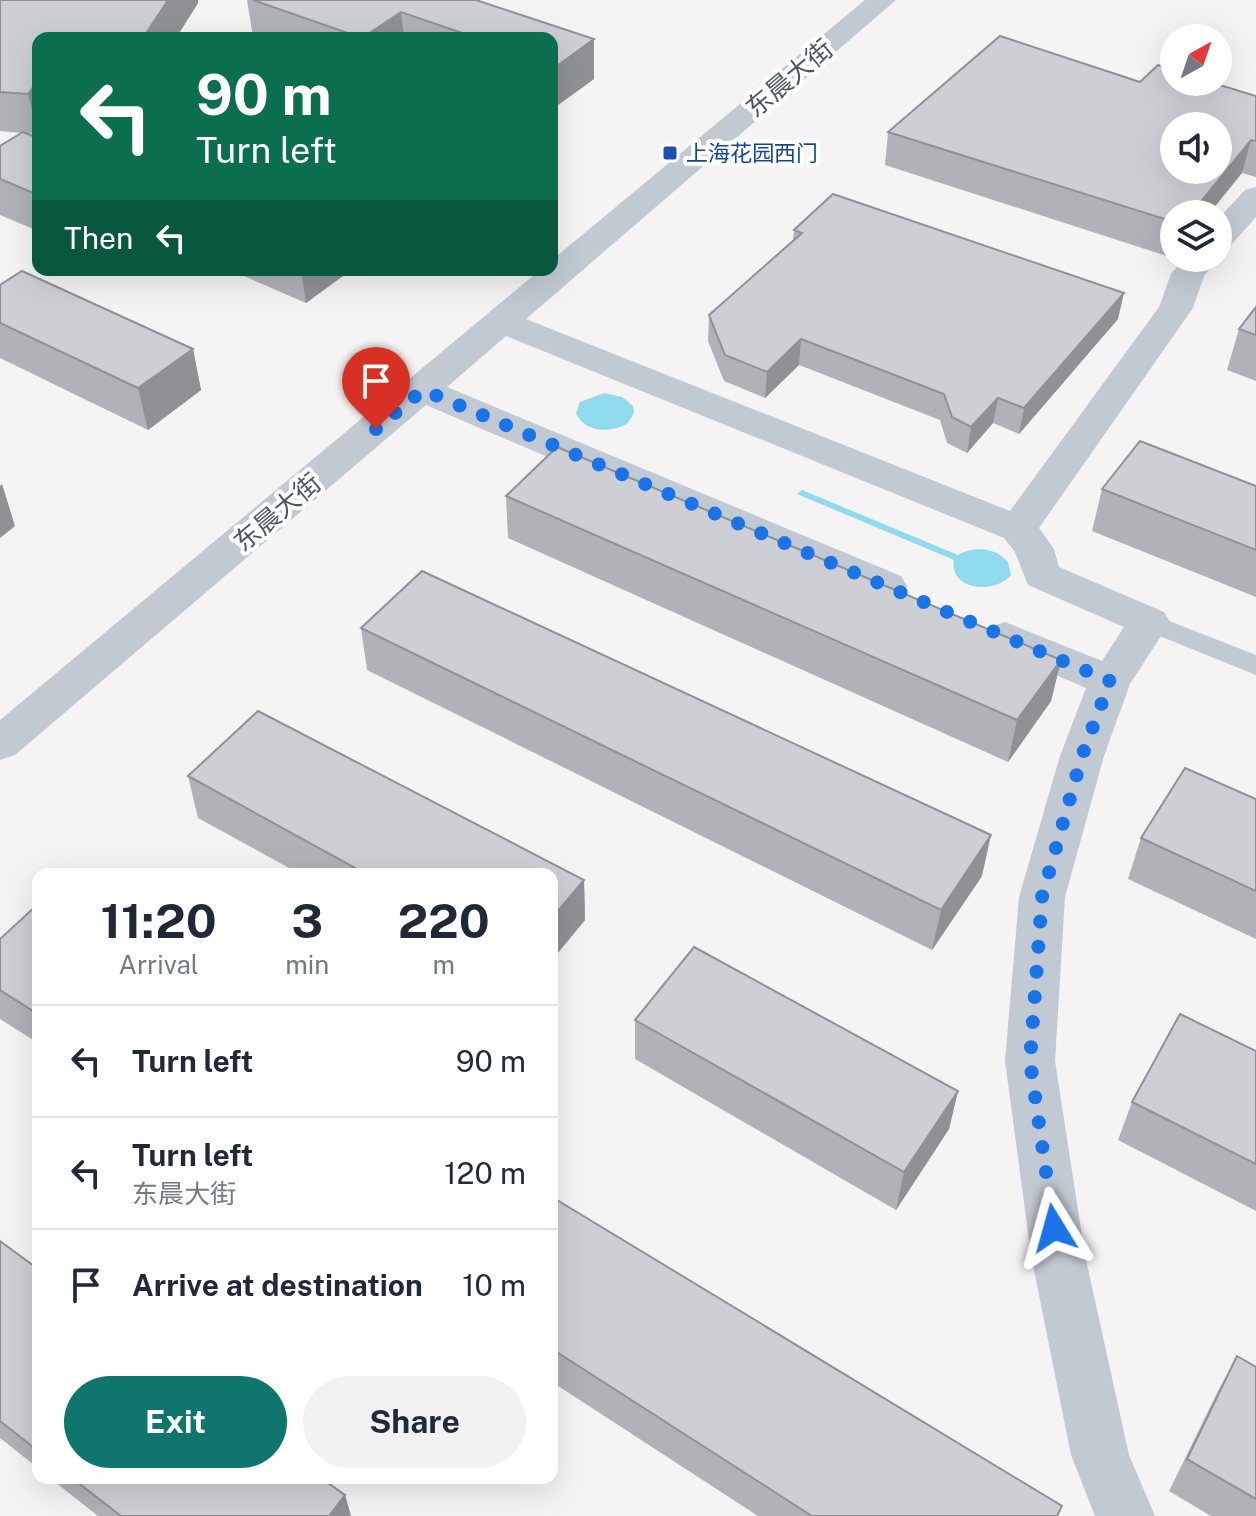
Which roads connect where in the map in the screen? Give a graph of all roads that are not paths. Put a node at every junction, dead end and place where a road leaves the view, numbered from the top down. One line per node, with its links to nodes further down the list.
1 (882, 0): 5 (street, 东晨大街)
2 (1256, 197): 3 (street)
3 (1232, 224)
4 (1190, 272): 9 (street)
5 (558, 275)
6 (557, 276): 7 (street, 东晨大街)
7 (503, 322): 8 (street, 东晨大街); 9 (street)
8 (423, 390): 10 (street); 15 (street, 东晨大街)
9 (1018, 529): 11 (street)
10 (920, 600)
11 (1149, 622): 13 (lane); 14 (street)
12 (978, 625): 14 (street)
13 (1256, 665)
14 (1110, 681): 16 (street)
15 (0, 744)
16 (1125, 1516)

